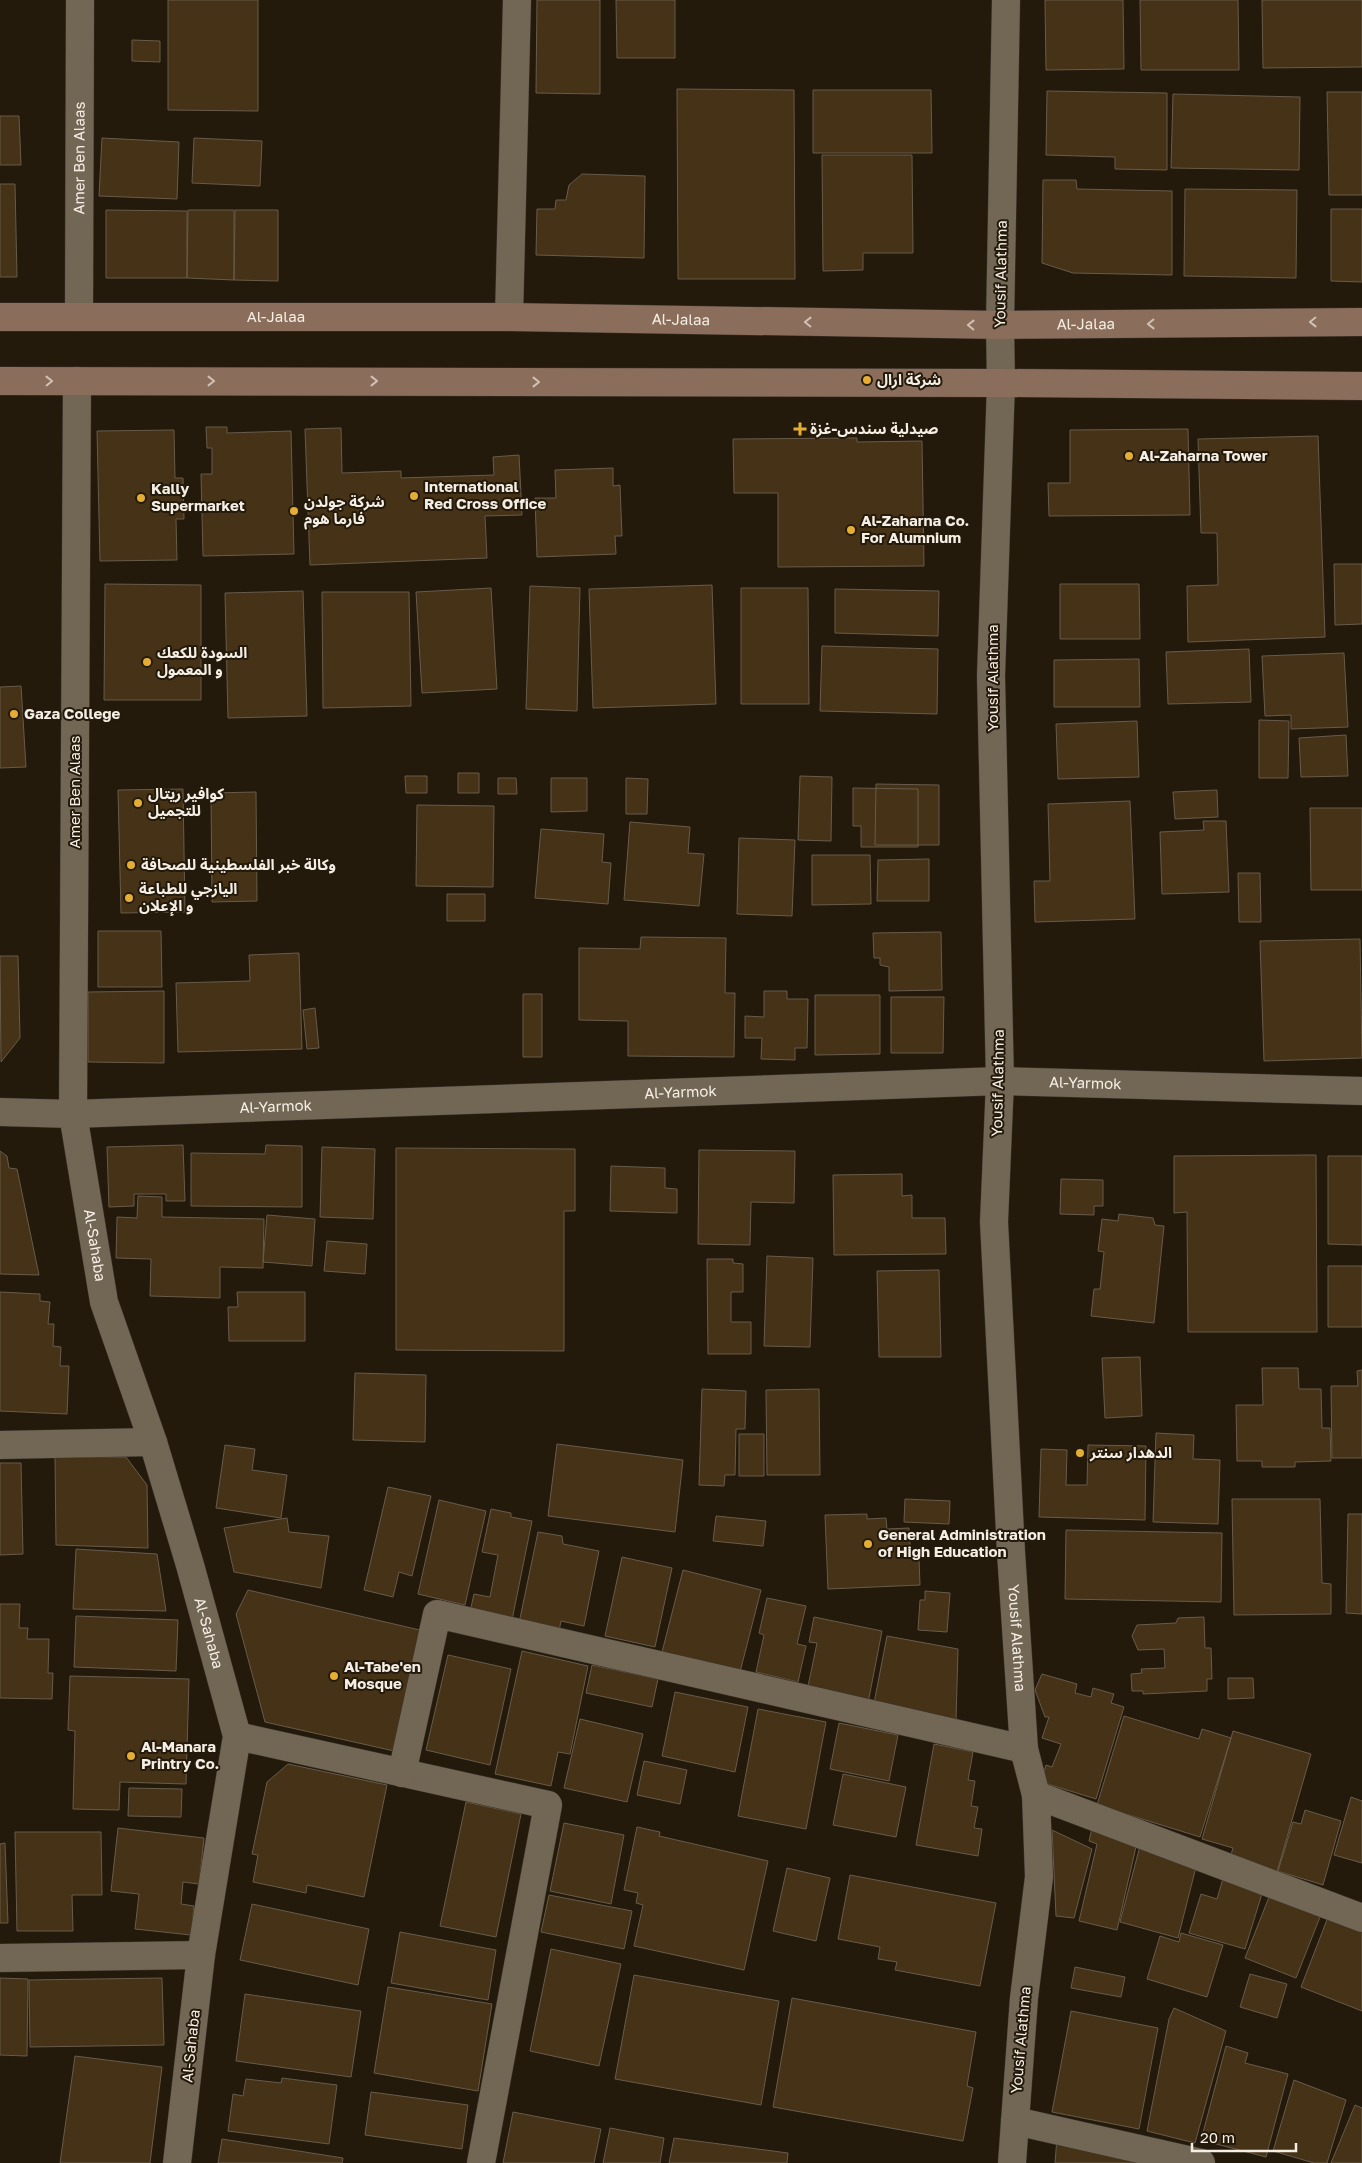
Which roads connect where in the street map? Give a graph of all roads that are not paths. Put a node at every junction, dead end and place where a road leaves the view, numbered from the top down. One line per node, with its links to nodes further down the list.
1 (80, 0): 5 (street, Amer Ben Alaas)
2 (517, 0): 6 (street)
3 (1006, 0): 8 (street, Yousif Alathma)
4 (0, 317): 5 (main road, Al-Jalaa)
5 (79, 317): 6 (main road, Al-Jalaa)
6 (509, 317): 8 (main road, Al-Jalaa, one-way to 6)
7 (1362, 322): 8 (main road, Al-Jalaa, one-way to 8)
8 (1000, 326): 11 (street, Yousif Alathma)
9 (77, 380): 10 (main road, one-way to 9); 11 (main road, one-way to 11); 16 (street, Amer Ben Alaas)
10 (0, 381)
11 (1001, 383): 12 (main road); 13 (street, Yousif Alathma)
12 (1362, 386)
13 (1000, 1081): 14 (street, Al-Yarmok); 16 (street, Al-Yarmok); 20 (street, Yousif Alathma)
14 (1362, 1091)
15 (0, 1112): 16 (street, Al-Yarmok)
16 (72, 1114): 17 (street, Al-Sahaba)
17 (152, 1442): 18 (street); 19 (street, Al-Sahaba)
18 (0, 1445)
19 (237, 1736): 21 (street); 24 (street, Al-Sahaba)
20 (1024, 1749): 21 (street); 22 (street, Yousif Alathma)
21 (402, 1773): 28 (street)
22 (1036, 1795): 23 (street); 26 (street, Yousif Alathma)
23 (1362, 1918)
24 (201, 1955): 25 (street); 27 (street, Al-Sahaba)
25 (0, 1958)
26 (1014, 2121): 29 (street, Yousif Alathma); 30 (street)
27 (177, 2163)
28 (480, 2163)
29 (1012, 2163)
30 (1201, 2163)

